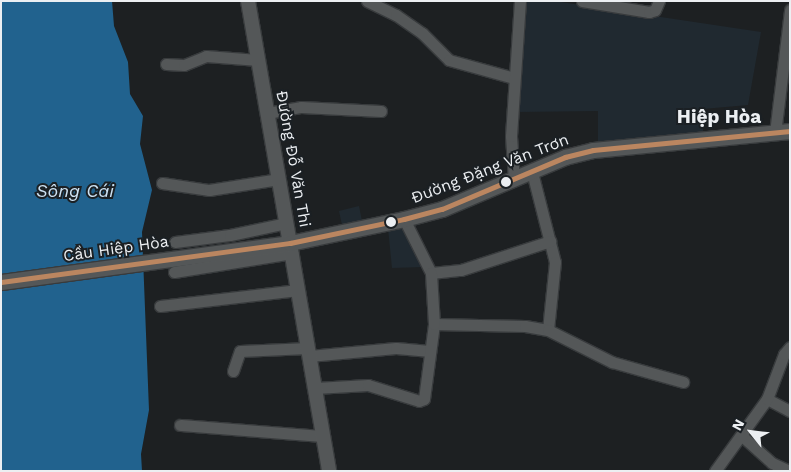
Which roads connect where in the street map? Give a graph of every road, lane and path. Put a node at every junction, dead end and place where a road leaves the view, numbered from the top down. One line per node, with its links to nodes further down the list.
1 (248, 1): 7 (street, Đường Đỗ Văn Thi)
2 (367, 1): 9 (street)
3 (520, 1): 9 (street)
4 (582, 1): 5 (street)
5 (659, 1)
6 (790, 10): 12 (street)
7 (258, 60): 8 (street); 11 (street, Đường Đỗ Văn Thi)
8 (166, 64)
9 (514, 78): 15 (street)
10 (381, 111): 11 (street)
11 (267, 113): 14 (street, Đường Đỗ Văn Thi)
12 (782, 132): 13 (main road, Đường Đặng Văn Trơn)
13 (532, 172): 15 (main road, Đường Đặng Văn Trơn); 19 (street)
14 (279, 179): 16 (street); 18 (street, Đường Đỗ Văn Thi)
15 (514, 180): 17 (main road, Đường Đặng Văn Trơn)
16 (162, 184)
17 (404, 219): 21 (main road, Đường Đặng Văn Trơn); 24 (street)
18 (286, 223): 20 (street); 21 (street, Đường Đỗ Văn Thi)
19 (550, 241): 24 (street); 29 (street)
20 (175, 242)
21 (291, 248): 22 (main road, Đường Đặng Văn Trơn); 23 (street); 26 (street, Đường Đỗ Văn Thi)
22 (235, 251): 25 (main road, Cầu Hiệp Hòa)
23 (174, 272)
24 (430, 273): 28 (street)
25 (1, 282)
26 (298, 290): 27 (street); 32 (street, Đường Đỗ Văn Thi)
27 (160, 306)
28 (434, 324): 29 (street); 31 (street)
29 (548, 330): 34 (street)
30 (790, 347): 36 (street)
31 (430, 350): 32 (street); 35 (street)
32 (309, 352): 33 (street); 35 (street, Đường Đỗ Văn Thi)
33 (233, 371)
34 (683, 382)
35 (315, 388): 39 (street, Đường Đỗ Văn Thi)
36 (767, 399): 37 (street); 40 (street)
37 (790, 411)
38 (180, 425): 39 (street)
39 (323, 436): 42 (street, Đường Đỗ Văn Thi)
40 (742, 436): 41 (street); 43 (street)
41 (717, 470)
42 (329, 471)
43 (789, 471)

